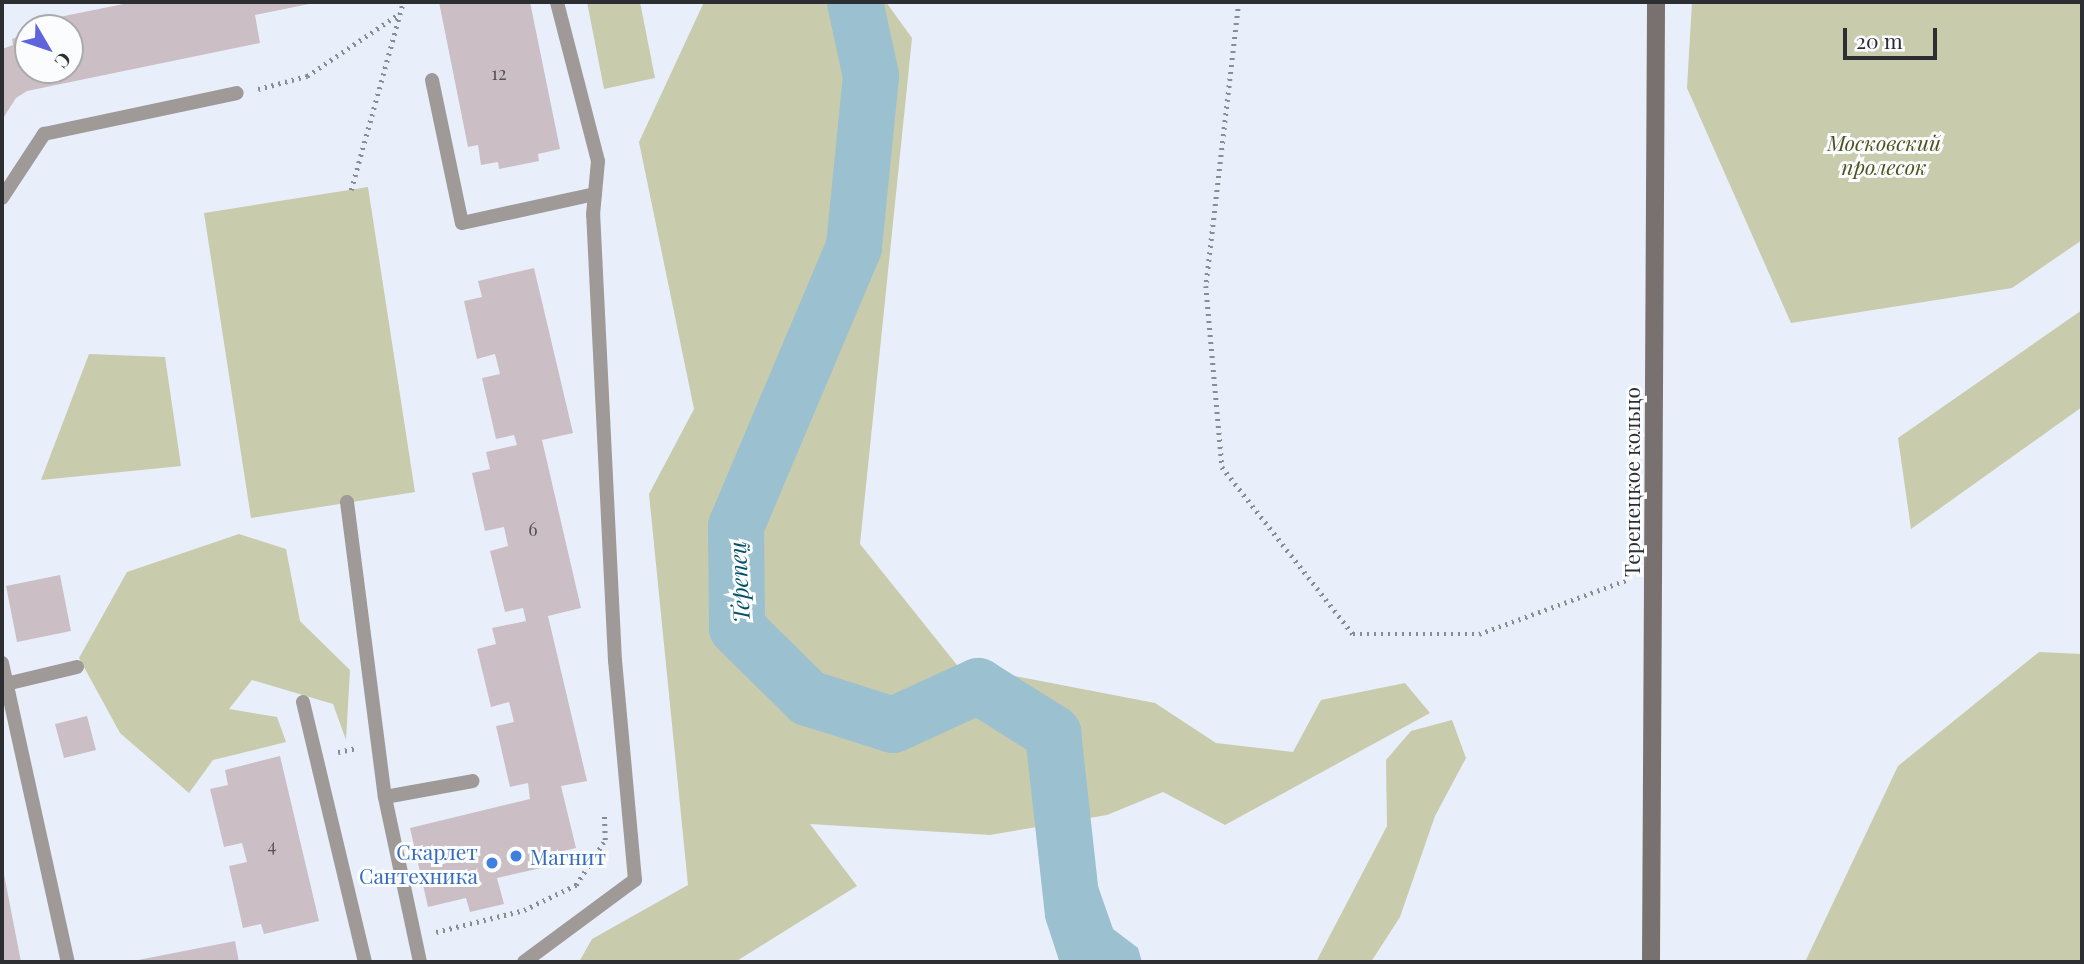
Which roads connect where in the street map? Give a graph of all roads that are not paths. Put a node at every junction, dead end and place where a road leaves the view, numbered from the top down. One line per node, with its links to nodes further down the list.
1 (557, 2): 5 (lane)
2 (1656, 2): 18 (street, Терепецкое кольцо)
3 (432, 80): 5 (lane)
4 (237, 93): 6 (lane)
5 (595, 194): 17 (lane)
6 (2, 198)
7 (347, 502): 13 (lane)
8 (2, 663): 10 (lane)
9 (77, 667): 10 (lane)
10 (6, 684): 14 (lane)
11 (303, 702): 15 (lane)
12 (473, 781): 13 (lane)
13 (386, 797): 16 (lane)
14 (68, 962)
15 (365, 962)
16 (420, 962)
17 (524, 962)
18 (1651, 962)

